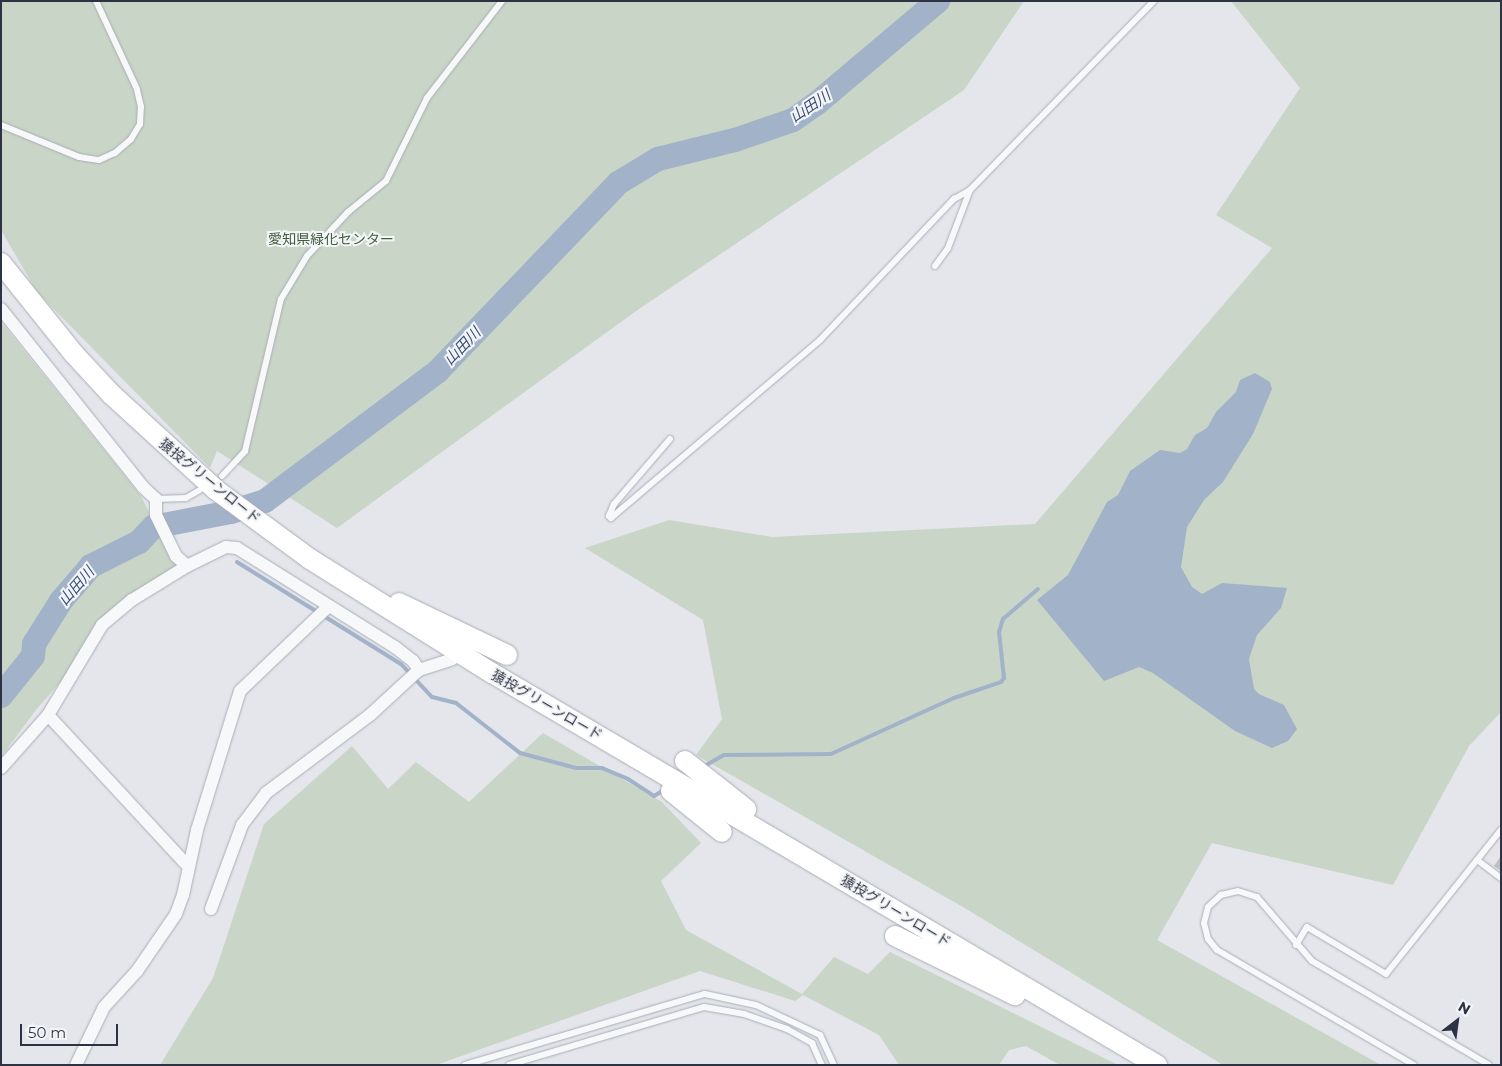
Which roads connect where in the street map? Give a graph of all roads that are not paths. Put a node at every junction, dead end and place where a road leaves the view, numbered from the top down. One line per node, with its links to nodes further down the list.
1 (96, 1): 4 (lane)
2 (502, 1): 10 (lane)
3 (1154, 1): 5 (lane)
4 (1, 125)
5 (970, 190): 7 (lane); 9 (lane)
6 (1, 263): 10 (main road, 猿投グリーンロード)
7 (935, 266)
8 (1, 309): 11 (street)
9 (670, 439)
10 (213, 485): 11 (lane); 12 (main road, 猿投グリーンロード)
11 (156, 498): 13 (street)
12 (310, 559): 15 (main road); 18 (main road, 猿投グリーンロード)
13 (187, 566): 14 (street); 19 (street)
14 (329, 606): 17 (street); 25 (street)
15 (507, 655)
16 (452, 659): 17 (street)
17 (419, 670): 27 (street)
18 (492, 673): 23 (main road); 30 (main road, 猿投グリーンロード)
19 (48, 715): 21 (street); 25 (street)
20 (685, 760): 30 (main road)
21 (1, 768)
22 (1501, 830): 24 (lane)
23 (722, 832)
24 (1477, 860): 26 (lane); 29 (lane)
25 (189, 867): 32 (street)
26 (1501, 878)
27 (211, 909)
28 (895, 936): 31 (main road)
29 (1296, 944): 38 (lane); 39 (lane)
30 (976, 959): 31 (main road, 猿投グリーンロード)
31 (1110, 1037): 37 (main road, 猿投グリーンロード)
32 (76, 1065)
33 (465, 1065): 36 (lane)
34 (509, 1065): 35 (lane)
35 (822, 1065)
36 (834, 1065)
37 (1157, 1065)
38 (1414, 1065)
39 (1489, 1065)

